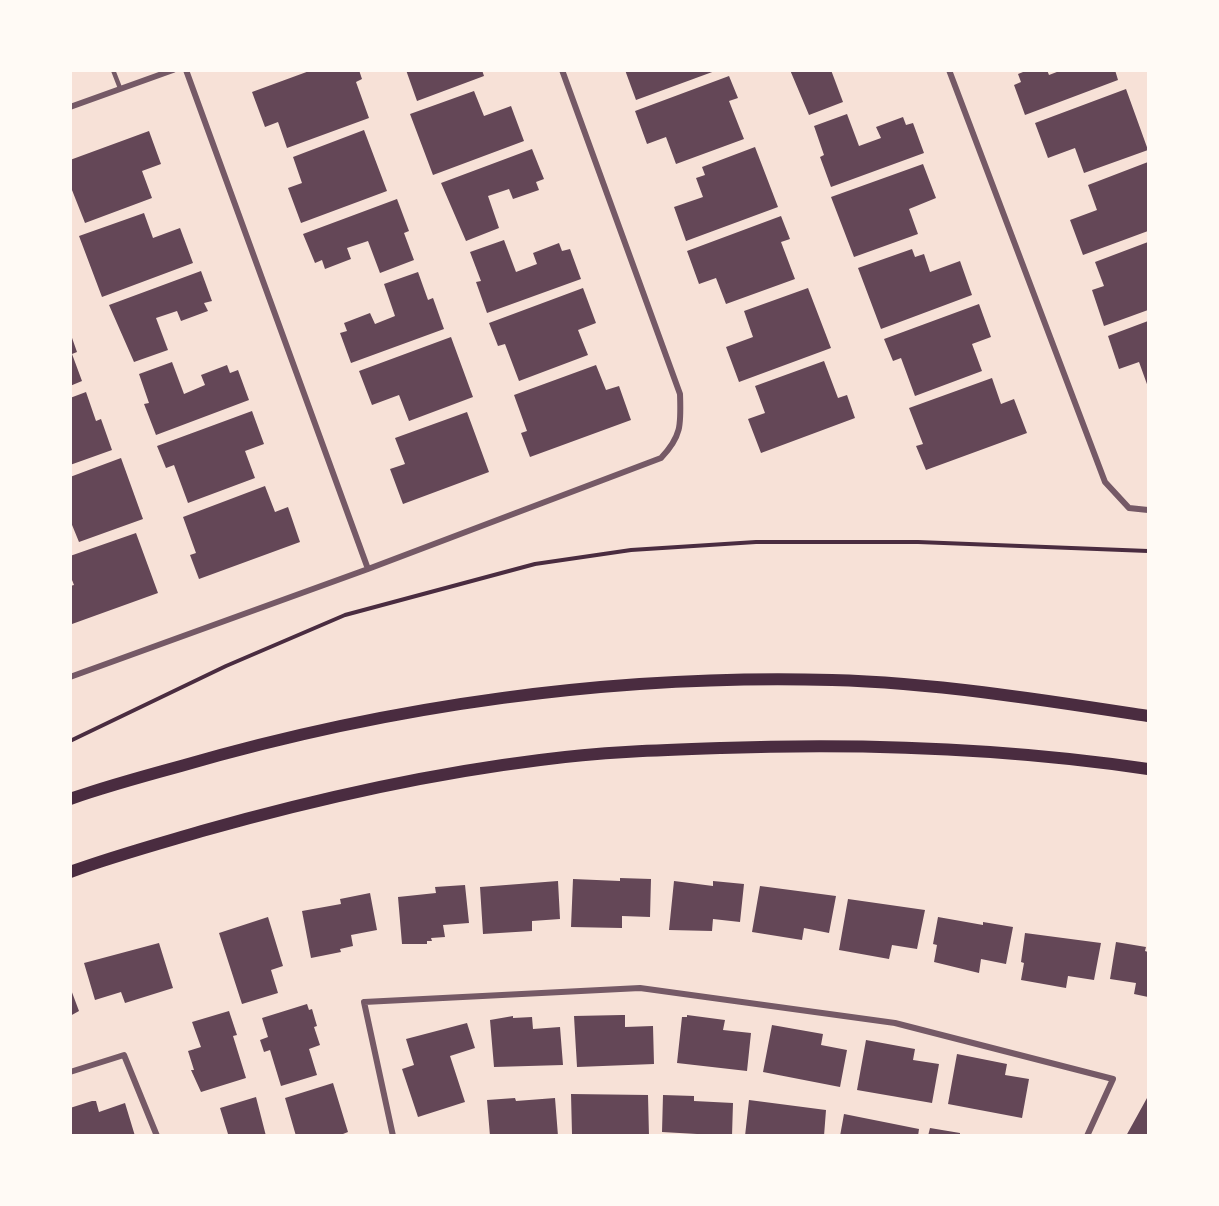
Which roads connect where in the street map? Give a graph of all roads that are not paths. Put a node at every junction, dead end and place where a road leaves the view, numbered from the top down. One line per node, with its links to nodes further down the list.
1 (113, 70): 6 (lane)
2 (173, 70): 6 (street)
3 (186, 70): 9 (street)
4 (562, 70): 9 (street)
5 (950, 70): 8 (street)
6 (120, 88): 7 (street)
7 (70, 107)
8 (1149, 510)
9 (368, 569): 10 (street)
10 (70, 677)
11 (1149, 716): 13 (main road)
12 (1149, 769): 14 (main road)
13 (70, 799)
14 (70, 872)
15 (70, 1072): 16 (street)
16 (157, 1136)
17 (393, 1136): 18 (street)
18 (1087, 1136)

